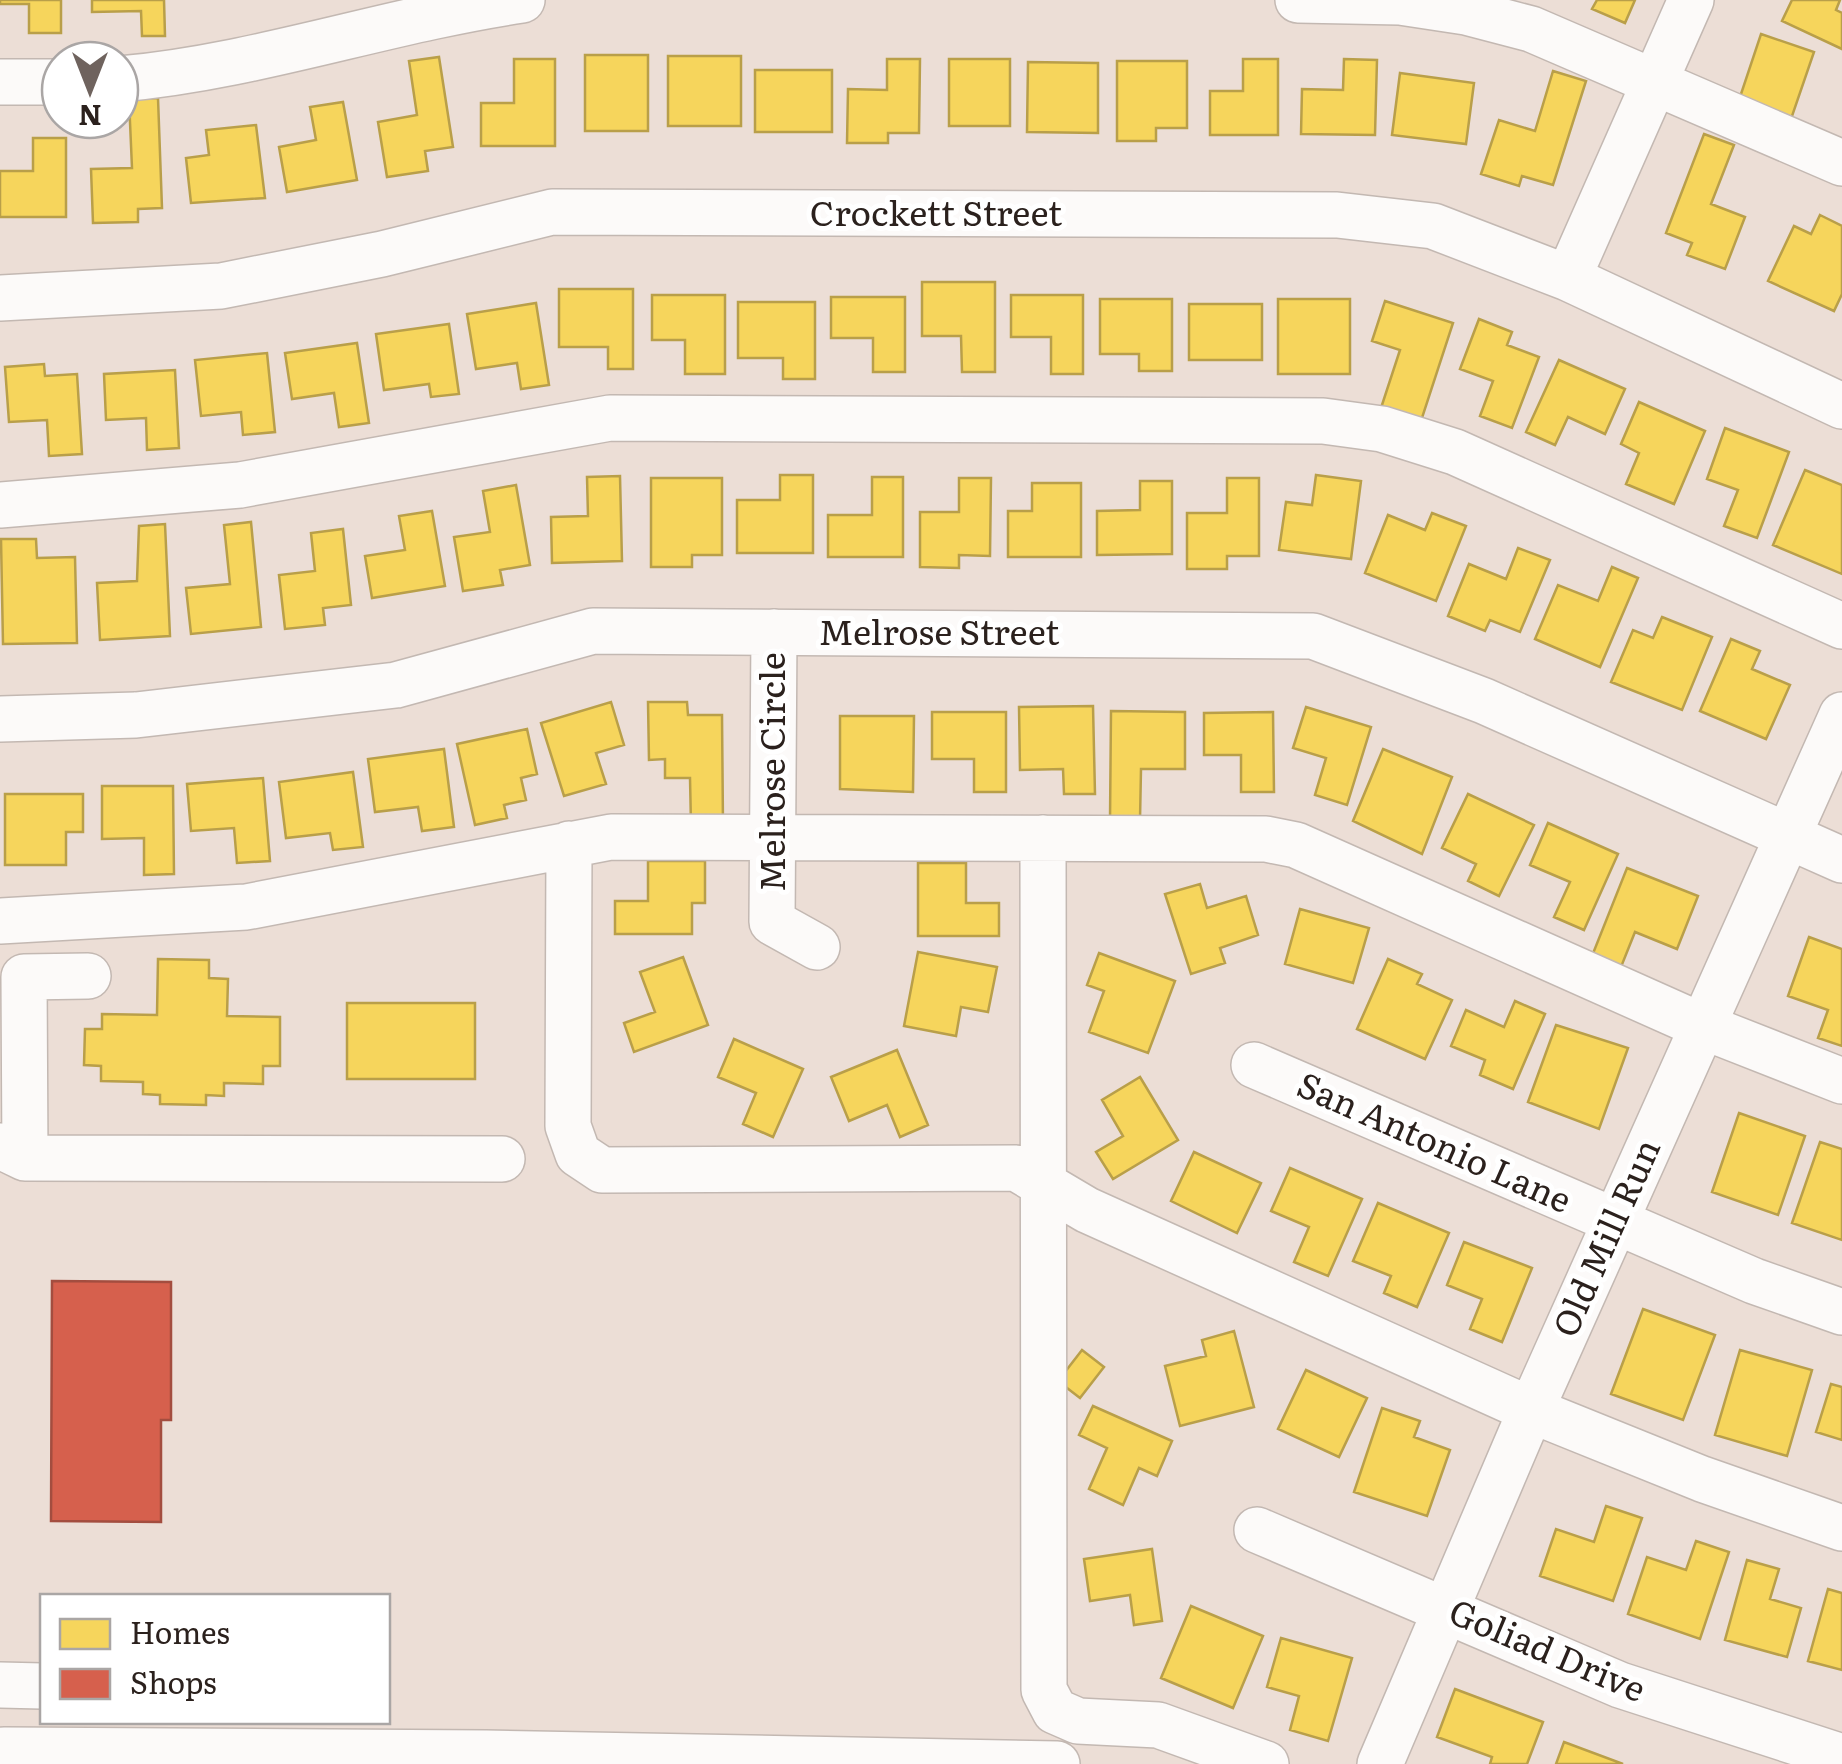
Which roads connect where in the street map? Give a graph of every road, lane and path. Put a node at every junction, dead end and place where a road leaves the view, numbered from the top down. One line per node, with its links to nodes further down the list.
1 (522, 0): 4 (street)
2 (1298, 0): 7 (street)
3 (1691, 0): 7 (street)
4 (140, 76)
5 (0, 82): 6 (street)
6 (40, 82)
7 (1656, 82): 8 (street); 9 (street)
8 (1842, 163)
9 (1568, 278): 10 (street, Crockett Street); 11 (street, Crockett Street)
10 (0, 298)
11 (1842, 406)
12 (0, 505): 13 (street)
13 (1842, 626)
14 (774, 632): 16 (street, Melrose Street); 17 (street, Melrose Circle); 19 (street, Melrose Street)
15 (1842, 715): 19 (street, Old Mill Run)
16 (0, 719)
17 (772, 837): 18 (street); 20 (street); 23 (street, Melrose Circle)
18 (1043, 838): 25 (street); 30 (street)
19 (1786, 839): 21 (street, Melrose Street); 25 (street, Old Mill Run)
20 (569, 844): 22 (street); 30 (street)
21 (1842, 860)
22 (0, 921)
23 (817, 947)
24 (88, 976): 28 (street)
25 (1702, 1026): 27 (street); 31 (street, Old Mill Run)
26 (1254, 1065): 31 (street, San Antonio Lane)
27 (1842, 1081)
28 (12, 1152): 29 (street)
29 (502, 1159)
30 (1042, 1183): 33 (street); 42 (street)
31 (1614, 1222): 32 (street, San Antonio Lane); 33 (street, Old Mill Run)
32 (1842, 1312)
33 (1531, 1410): 34 (street); 36 (street, Old Mill Run)
34 (1842, 1528)
35 (1257, 1530): 36 (street, Goliad Drive)
36 (1444, 1608): 39 (street, Goliad Drive); 43 (street, Old Mill Run)
37 (0, 1685): 38 (street)
38 (40, 1686)
39 (1842, 1758)
40 (4, 1764): 41 (street)
41 (1057, 1764)
42 (1266, 1764)
43 (1380, 1764)

